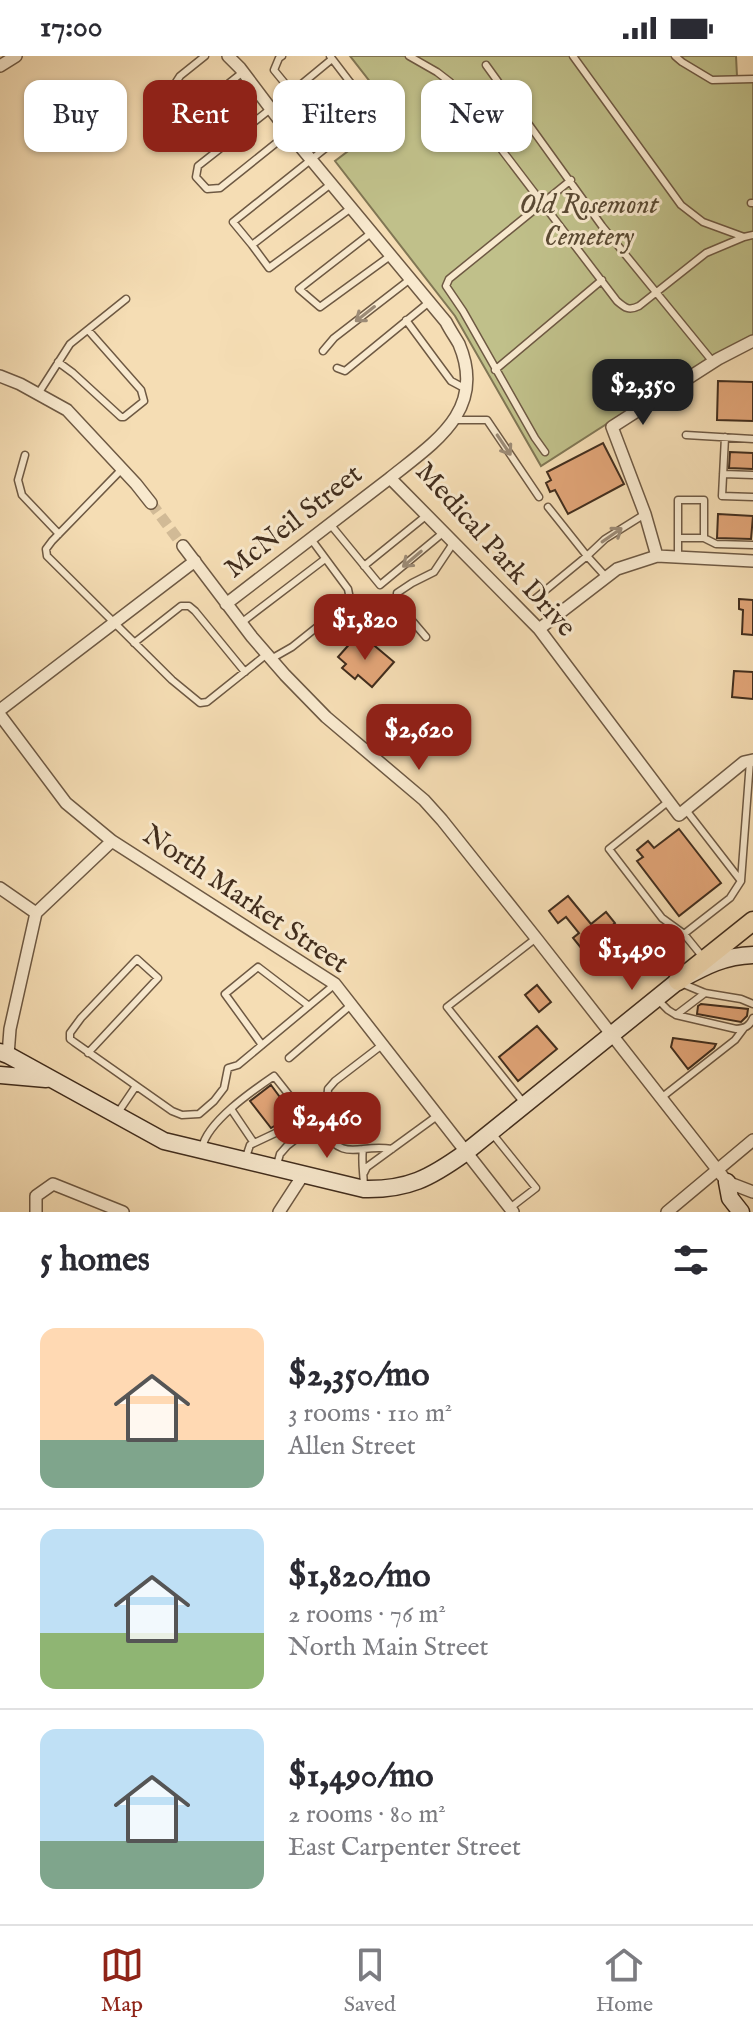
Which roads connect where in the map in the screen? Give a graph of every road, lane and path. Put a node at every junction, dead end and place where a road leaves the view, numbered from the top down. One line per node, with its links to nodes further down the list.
1 (16, 56): 10 (street)
2 (205, 56): 11 (lane)
3 (228, 56): 11 (street, Medical Park Drive)
4 (282, 56): 13 (lane)
5 (409, 56): 24 (lane)
6 (573, 56): 28 (lane)
7 (675, 56): 12 (lane)
8 (331, 57): 14 (lane); 15 (lane)
9 (486, 65): 22 (lane)
10 (0, 66)
11 (243, 72): 16 (street, Medical Park Drive)
12 (753, 79)
13 (282, 80)
14 (305, 80)
15 (349, 80)
16 (271, 110): 17 (street, Medical Park Drive); 18 (lane)
17 (273, 113)
18 (273, 146)
19 (304, 152): 21 (street, Medical Park Drive)
20 (319, 152): 21 (lane)
21 (310, 159): 23 (street, Medical Park Drive); 29 (lane)
22 (571, 180): 24 (lane); 33 (lane)
23 (331, 184): 25 (street, Medical Park Drive); 29 (lane)
24 (543, 202): 32 (lane); 43 (lane)
25 (351, 208): 26 (street, Medical Park Drive); 29 (lane)
26 (371, 233): 30 (street, Medical Park Drive); 30 (lane)
27 (753, 235): 28 (lane)
28 (744, 237): 33 (lane)
29 (252, 245)
30 (390, 256): 31 (street, Medical Park Drive)
31 (409, 280): 35 (street, Medical Park Drive); 39 (lane, one-way to 39)
32 (602, 280): 33 (lane); 43 (lane)
33 (656, 292): 41 (lane)
34 (126, 299): 37 (lane)
35 (428, 303): 36 (lane); 45 (street, Medical Park Drive)
36 (406, 320): 42 (lane); 45 (lane)
37 (88, 330): 40 (lane); 40 (lane)
38 (753, 341): 41 (street)
39 (323, 351)
40 (58, 362): 46 (lane)
41 (713, 362): 61 (street)
42 (337, 368)
43 (495, 370): 51 (lane)
44 (0, 376): 46 (street)
45 (466, 389): 47 (street, Medical Park Drive)
46 (38, 394): 53 (street)
47 (456, 420): 56 (street, Medical Park Drive); 57 (lane, one-way to 57)
48 (686, 435): 49 (lane)
49 (725, 437): 50 (lane); 54 (lane)
50 (753, 439)
51 (545, 452)
52 (25, 455): 65 (lane)
53 (122, 469): 59 (street); 65 (lane)
54 (723, 474): 55 (lane); 58 (lane)
55 (753, 475)
56 (390, 478): 62 (street, Medical Park Drive); 63 (street, McNeil Street)
57 (539, 497)
58 (753, 497)
59 (151, 503)
60 (548, 507): 72 (lane)
61 (645, 514): 72 (lane, one-way to 61); 73 (street)
62 (427, 515): 64 (street, Medical Park Drive); 78 (lane)
63 (330, 524): 68 (street, McNeil Street); 78 (lane)
64 (444, 532): 69 (street, Medical Park Drive); 78 (lane, one-way to 78)
65 (59, 534): 82 (lane)
66 (678, 538): 67 (lane); 67 (lane); 74 (lane)
67 (704, 538): 70 (lane)
68 (311, 539): 75 (lane); 81 (street, McNeil Street)
69 (454, 542): 84 (street, Medical Park Drive); 85 (lane)
70 (753, 545)
71 (183, 546): 76 (street)
72 (587, 556): 79 (lane); 80 (lane)
73 (657, 556): 74 (street); 79 (street)
74 (678, 557): 77 (street)
75 (325, 559): 83 (lane); 87 (lane)
76 (195, 561): 81 (street); 82 (street)
77 (753, 561)
78 (364, 566)
79 (606, 577): 84 (street)
80 (536, 598)
81 (226, 604): 83 (street)
82 (114, 623): 86 (lane); 89 (street)
83 (241, 623): 87 (street)
84 (539, 629): 91 (street, Medical Park Drive)
85 (426, 637)
86 (134, 643): 88 (lane); 88 (lane)
87 (269, 656): 88 (lane); 99 (street)
88 (245, 672)
89 (0, 713): 93 (street, North Market Street)
90 (751, 761): 92 (street); 94 (lane)
91 (669, 801): 92 (street, Medical Park Drive); 98 (lane)
92 (686, 810): 94 (lane)
93 (112, 841): 96 (street); 103 (street, North Market Street)
94 (741, 881): 98 (lane)
95 (0, 888): 96 (street)
96 (36, 913): 115 (street)
97 (753, 921): 101 (main road)
98 (684, 934): 101 (lane)
99 (536, 938): 112 (street); 122 (lane)
100 (753, 955): 102 (main road)
101 (705, 959): 102 (main road)
102 (678, 981): 104 (lane); 105 (main road)
103 (335, 984): 107 (street, North Market Street); 108 (lane)
104 (705, 993): 106 (lane); 109 (lane)
105 (656, 998): 109 (lane); 112 (main road)
106 (753, 1004)
107 (351, 1005): 114 (street, North Market Street); 117 (lane)
108 (309, 1006): 113 (lane); 113 (lane)
109 (676, 1015): 111 (lane)
110 (753, 1018): 111 (lane)
111 (744, 1028): 121 (lane)
112 (612, 1034): 121 (street); 122 (main road)
113 (262, 1045): 120 (lane)
114 (382, 1045): 125 (street, North Market Street); 126 (lane)
115 (3, 1052): 119 (main road)
116 (88, 1053): 116 (lane); 120 (lane)
117 (289, 1058)
118 (0, 1075): 119 (main road)
119 (52, 1079): 124 (main road)
120 (136, 1086): 124 (lane)
121 (661, 1098): 137 (street)
122 (525, 1105): 127 (main road)
123 (231, 1109): 129 (lane); 129 (lane); 132 (lane)
124 (117, 1114): 132 (main road)
125 (437, 1116): 131 (lane); 133 (street, North Market Street)
126 (320, 1129): 130 (lane); 135 (lane)
127 (491, 1132): 133 (main road); 140 (lane)
128 (753, 1140): 137 (street)
129 (254, 1143): 134 (lane)
130 (363, 1149): 131 (lane); 138 (lane)
131 (392, 1149): 138 (lane)
132 (201, 1150): 134 (main road)
133 (465, 1153): 138 (main road); 140 (street, North Market Street)
134 (245, 1161): 135 (main road)
135 (276, 1168): 136 (main road)
136 (303, 1175): 138 (main road); 143 (street)
137 (722, 1176): 139 (street); 144 (street); 145 (main road)
138 (364, 1181)
139 (753, 1192)
140 (511, 1210)
141 (36, 1212): 142 (street)
142 (123, 1212)
143 (279, 1212)
144 (667, 1212)
145 (741, 1212)

